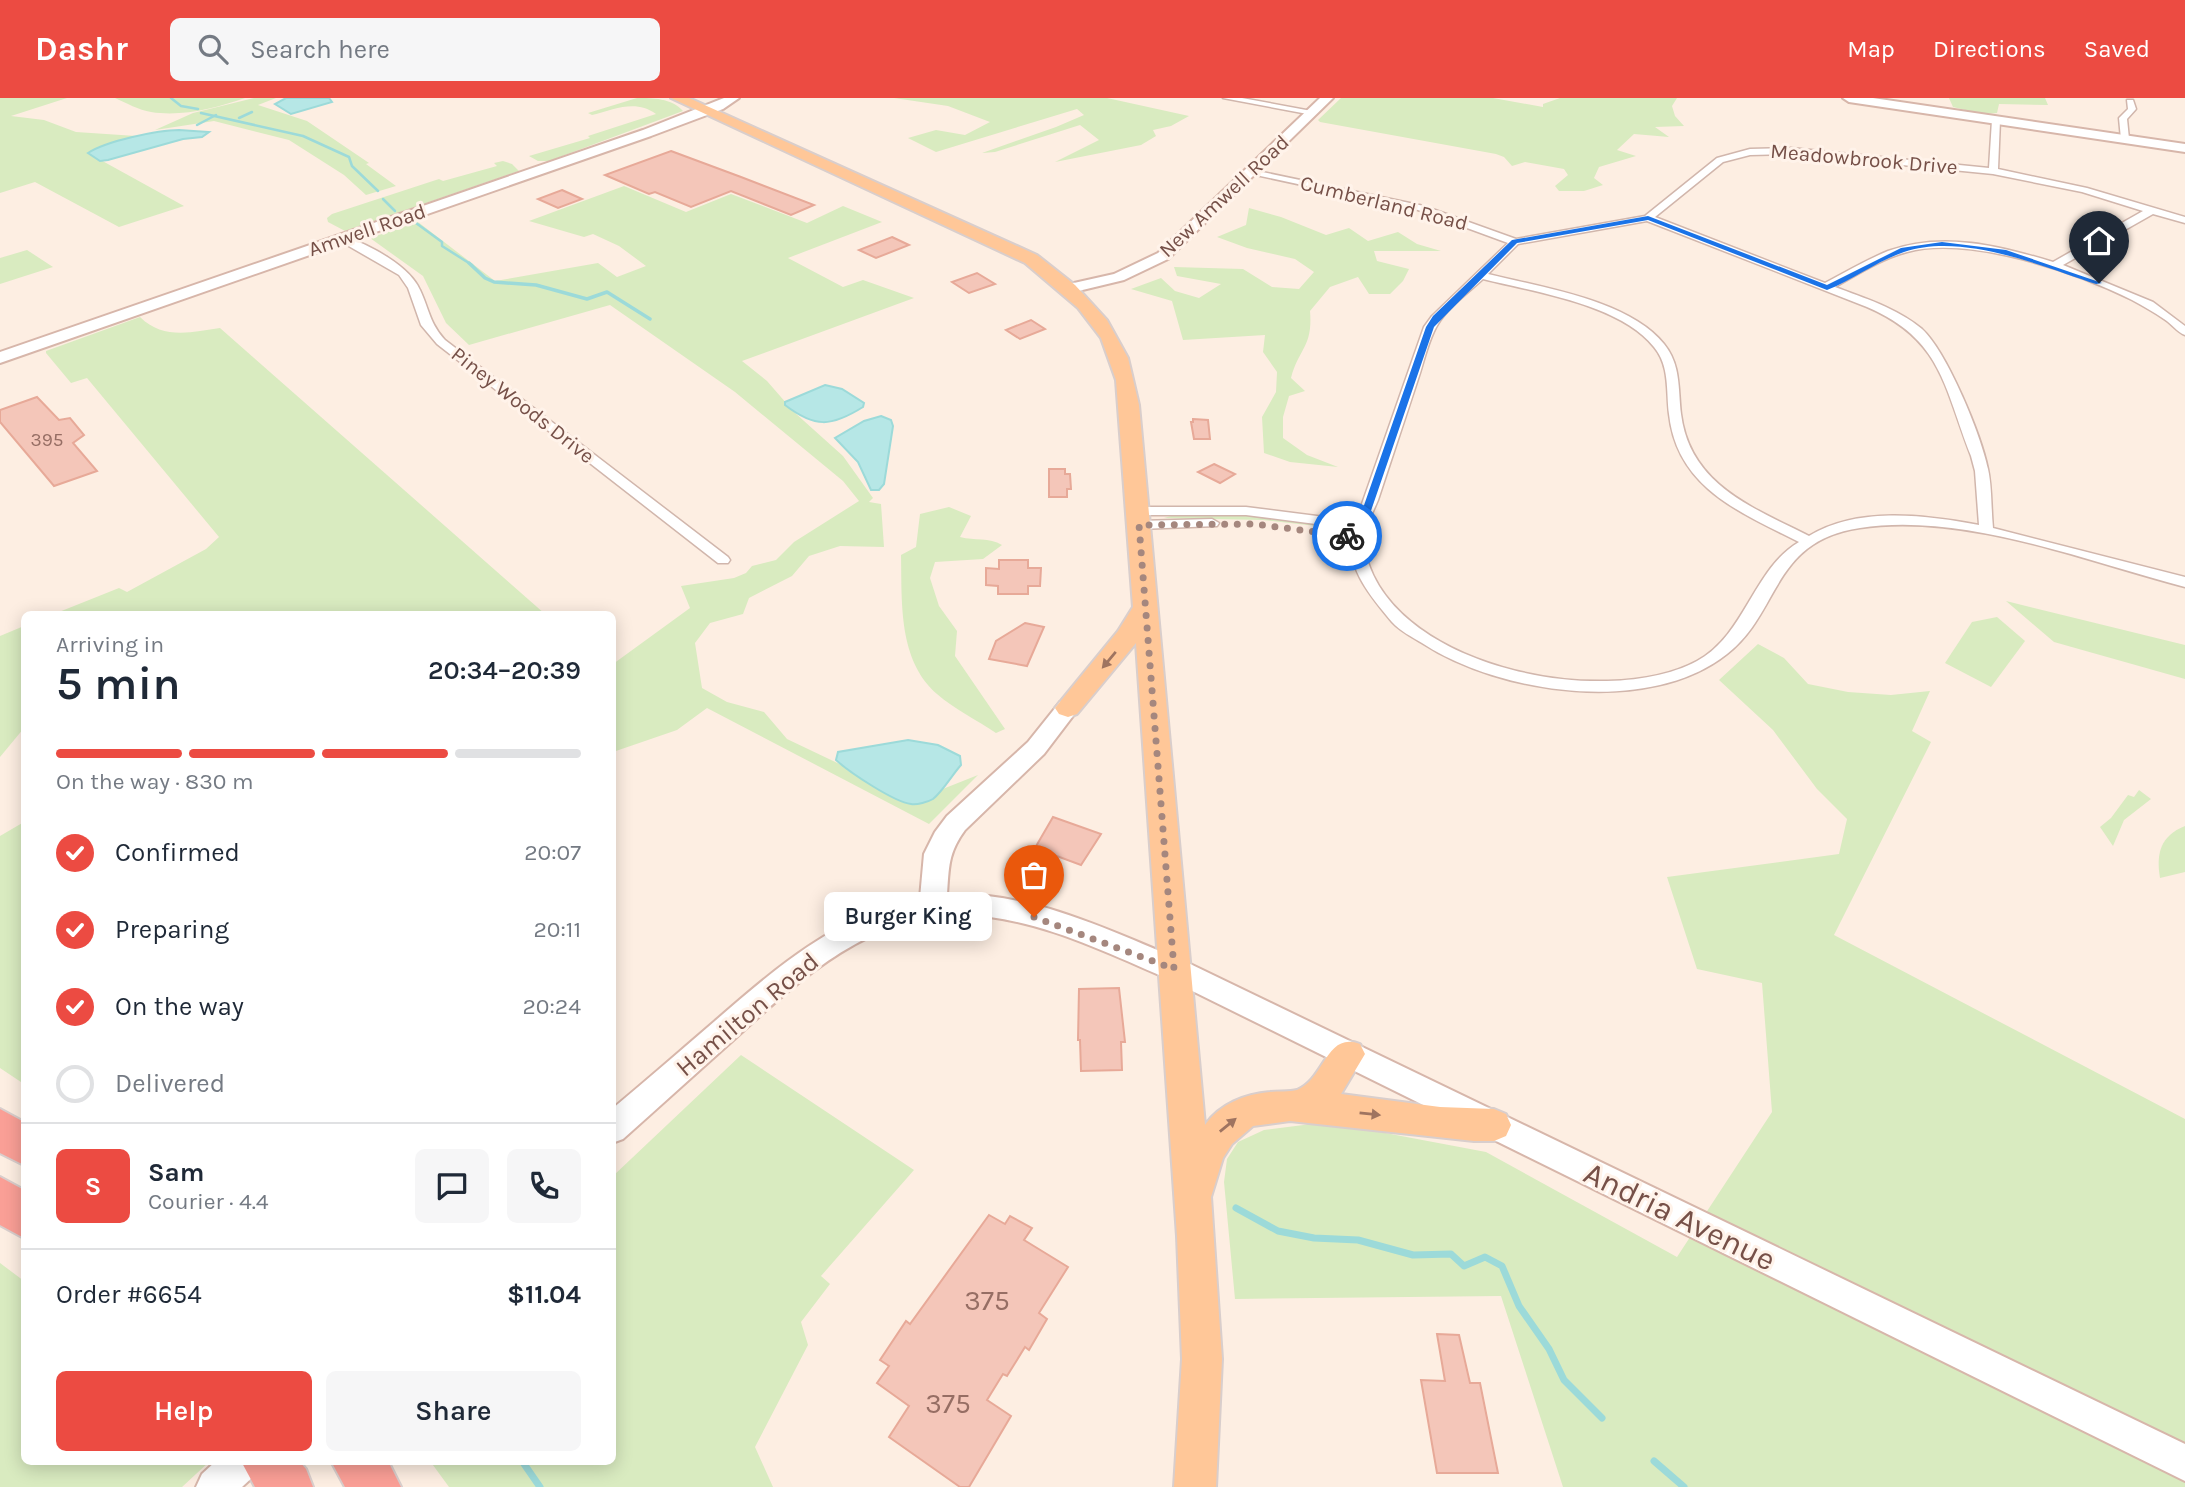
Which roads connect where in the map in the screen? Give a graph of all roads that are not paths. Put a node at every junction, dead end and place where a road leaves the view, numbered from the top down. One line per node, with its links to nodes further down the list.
1 (678, 98): 7 (main road)
2 (696, 98): 7 (main road)
3 (733, 98): 7 (street, Amwell Road)
4 (1227, 98): 9 (street)
5 (1327, 98): 9 (street, New Amwell Road)
6 (1849, 98): 10 (street)
7 (706, 102): 18 (street, Amwell Road); 22 (main road)
8 (2130, 102): 11 (street)
9 (1313, 112): 14 (street, New Amwell Road)
10 (1996, 120): 11 (street); 13 (street)
11 (2125, 139): 12 (street)
12 (2185, 148)
13 (1993, 170): 15 (street, Meadowbrook Drive); 16 (street, Meadowbrook Drive)
14 (1251, 171): 19 (street, Cumberland Road); 22 (street, New Amwell Road)
15 (2152, 210): 17 (street, Meadowbrook Drive); 20 (street)
16 (1648, 218): 19 (street, Meadowbrook Drive); 23 (street)
17 (2185, 220)
18 (344, 239): 25 (street, Amwell Road); 30 (street, Piney Woods Drive)
19 (1515, 242): 21 (street)
20 (2053, 267): 23 (street); 24 (street)
21 (1479, 275): 28 (street); 29 (street)
22 (1070, 288): 26 (main road)
23 (1827, 288): 27 (street)
24 (2185, 332)
25 (0, 358)
26 (1138, 518): 28 (street); 32 (main road)
27 (1986, 530): 29 (street); 31 (street)
28 (1358, 532): 29 (street)
29 (1807, 540)
30 (723, 560)
31 (2185, 582)
32 (1145, 607): 33 (main road, one-way to 33); 35 (main road)
33 (1068, 708): 34 (street)
34 (933, 906): 35 (street, Hamilton Road); 38 (street, Hamilton Road)
35 (1174, 969): 36 (street, Andria Avenue); 43 (main road)
36 (1348, 1054): 37 (main road); 39 (street, Andria Avenue)
37 (1302, 1105): 39 (main road, one-way to 39); 43 (main road, one-way to 37)
38 (616, 1125)
39 (1494, 1125): 45 (street, Andria Avenue)
40 (0, 1128): 41 (highway)
41 (21, 1144)
42 (0, 1198): 44 (highway)
43 (1194, 1208): 52 (main road)
44 (21, 1215)
45 (2185, 1463)
46 (239, 1465): 49 (street)
47 (269, 1465): 50 (highway)
48 (359, 1465): 51 (highway)
49 (215, 1487)
50 (288, 1487)
51 (376, 1487)
52 (1195, 1487)

